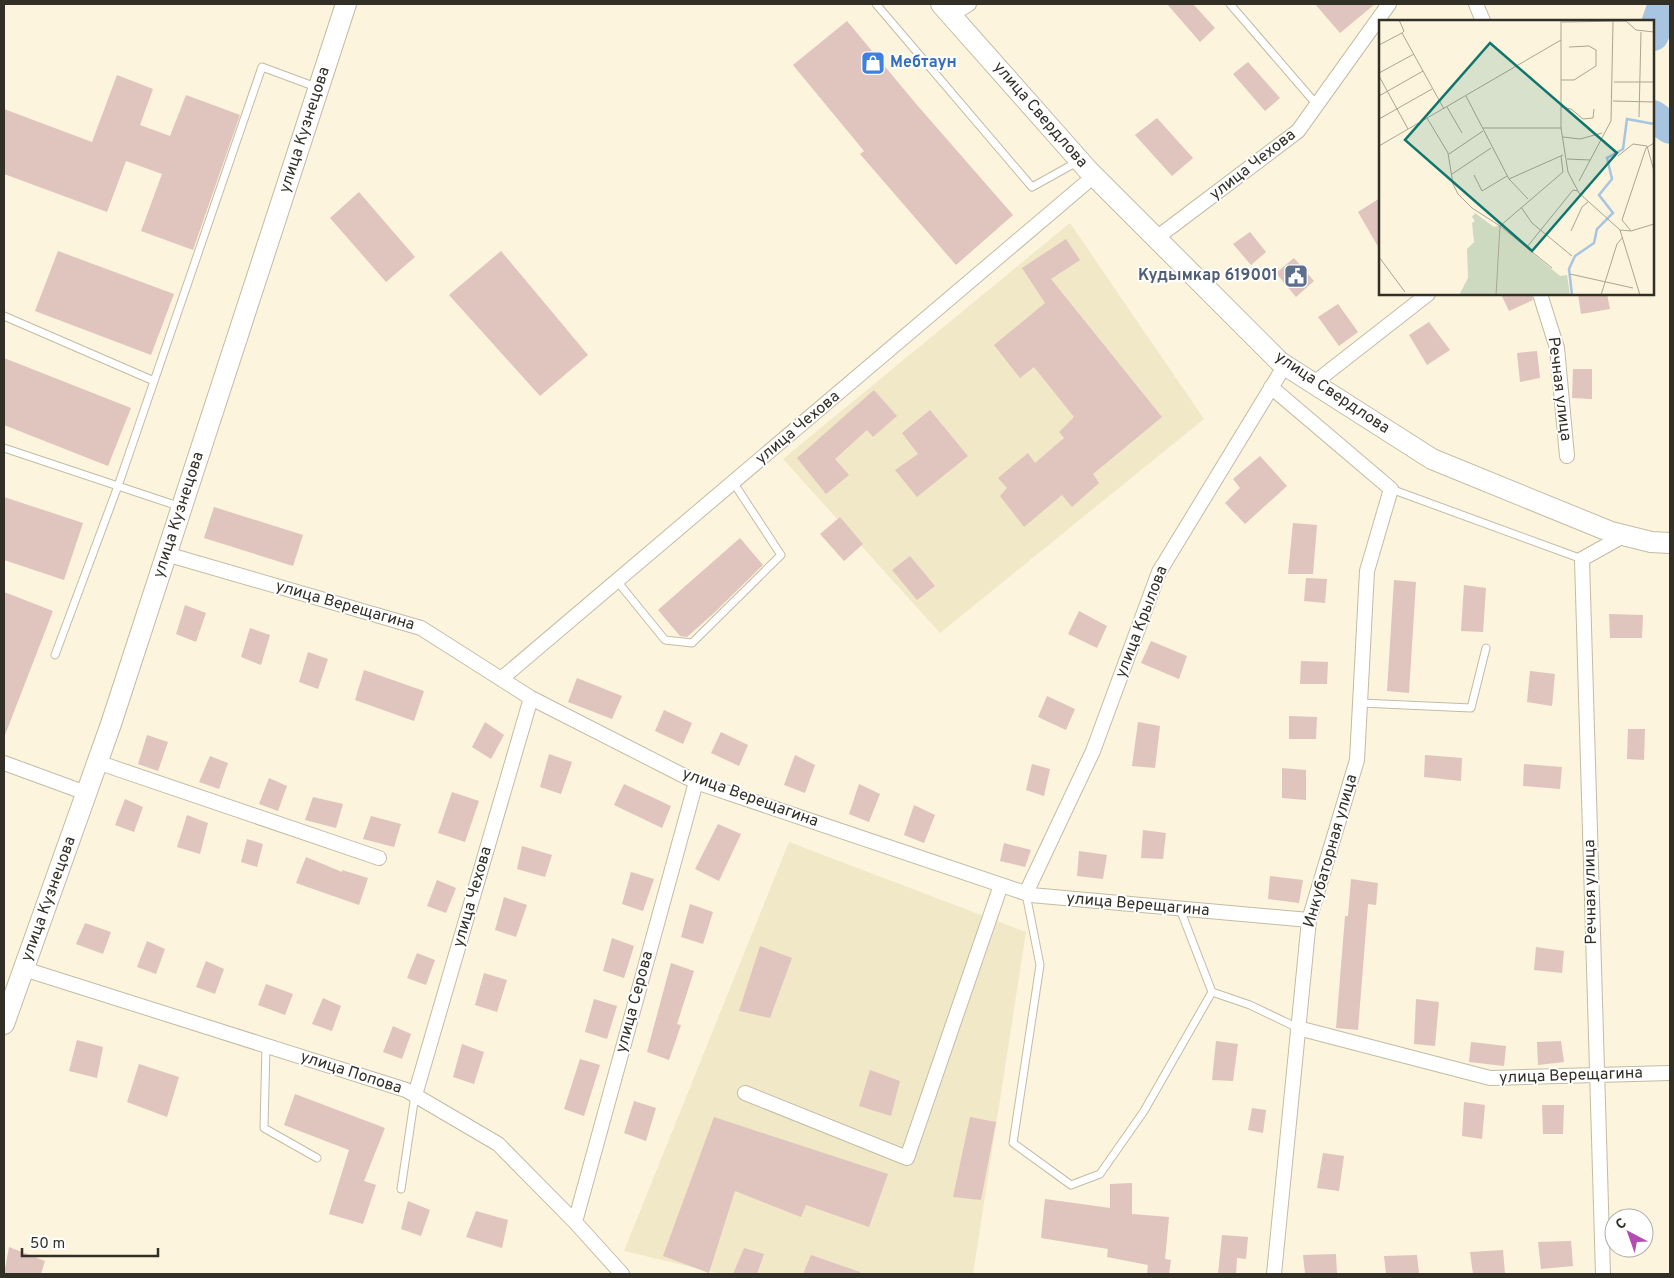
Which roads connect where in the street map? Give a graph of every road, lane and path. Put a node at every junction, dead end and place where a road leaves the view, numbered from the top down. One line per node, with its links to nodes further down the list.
1 (346, 4): 9 (main road, улица Кузнецова)
2 (876, 4): 11 (lane)
3 (969, 4): 7 (street)
4 (1230, 4): 10 (lane)
5 (1389, 4): 10 (street, улица Чехова)
6 (1476, 4): 8 (street)
7 (946, 9): 11 (main road, улица Свердлова)
8 (1484, 20)
9 (318, 88): 18 (lane); 26 (main road, улица Кузнецова)
10 (1317, 105): 13 (street, улица Чехова)
11 (1079, 160): 12 (main road, улица Свердлова)
12 (1094, 176): 13 (main road, улица Свердлова); 23 (street, улица Чехова)
13 (1155, 239): 17 (main road, улица Свердлова)
14 (1427, 295): 19 (street)
15 (1540, 295): 22 (street, Речная улица)
16 (4, 316): 18 (lane)
17 (1285, 365): 19 (main road, улица Свердлова); 20 (street, улица Крылова)
18 (154, 381): 24 (lane)
19 (1314, 383): 27 (main road, улица Свердлова)
20 (1272, 387): 25 (street); 43 (street, улица Крылова)
21 (4, 448): 24 (lane)
22 (1567, 456)
23 (733, 482): 31 (street, улица Чехова); 31 (lane)
24 (118, 486): 26 (lane); 33 (lane)
25 (1391, 489): 30 (lane); 36 (street, Инкубаторная улица)
26 (182, 507): 29 (main road, улица Кузнецова)
27 (1625, 535): 28 (main road, улица Свердлова); 30 (street)
28 (1670, 543)
29 (166, 554): 34 (street, улица Верещагина); 37 (main road, улица Кузнецова)
30 (1582, 559): 52 (street, Речная улица)
31 (617, 581): 34 (street, улица Чехова)
32 (1486, 648): 36 (lane)
33 (55, 655)
34 (501, 679): 35 (street, улица Верещагина)
35 (531, 698): 39 (street, улица Верещагина); 54 (street, улица Чехова)
36 (1361, 703): 45 (street, Инкубаторная улица)
37 (97, 762): 40 (main road, улица Кузнецова); 41 (street)
38 (4, 763): 40 (street)
39 (696, 782): 42 (street, улица Верещагина); 57 (street, улица Серова)
40 (86, 793): 46 (main road, улица Кузнецова)
41 (379, 858)
42 (1001, 885): 43 (street, улица Верещагина); 53 (street)
43 (1026, 893): 44 (street, улица Верещагина); 47 (lane)
44 (1180, 909): 45 (street, улица Верещагина); 47 (lane)
45 (1309, 920): 49 (street, Инкубаторная улица)
46 (24, 969): 48 (main road, улица Кузнецова); 50 (street, улица Попова)
47 (1212, 992): 49 (lane)
48 (4, 1024)
49 (1298, 1028): 52 (street, улица Верещагина); 59 (street, Инкубаторная улица)
50 (266, 1046): 54 (street, улица Попова); 55 (lane)
51 (1670, 1073): 52 (street, улица Верещагина)
52 (1596, 1075): 60 (street, Речная улица)
53 (745, 1093)
54 (415, 1095): 56 (lane); 57 (street, улица Попова)
55 (317, 1158)
56 (401, 1189)
57 (575, 1222): 58 (street, улица Попова)
58 (622, 1274)
59 (1274, 1274)
60 (1603, 1274)

